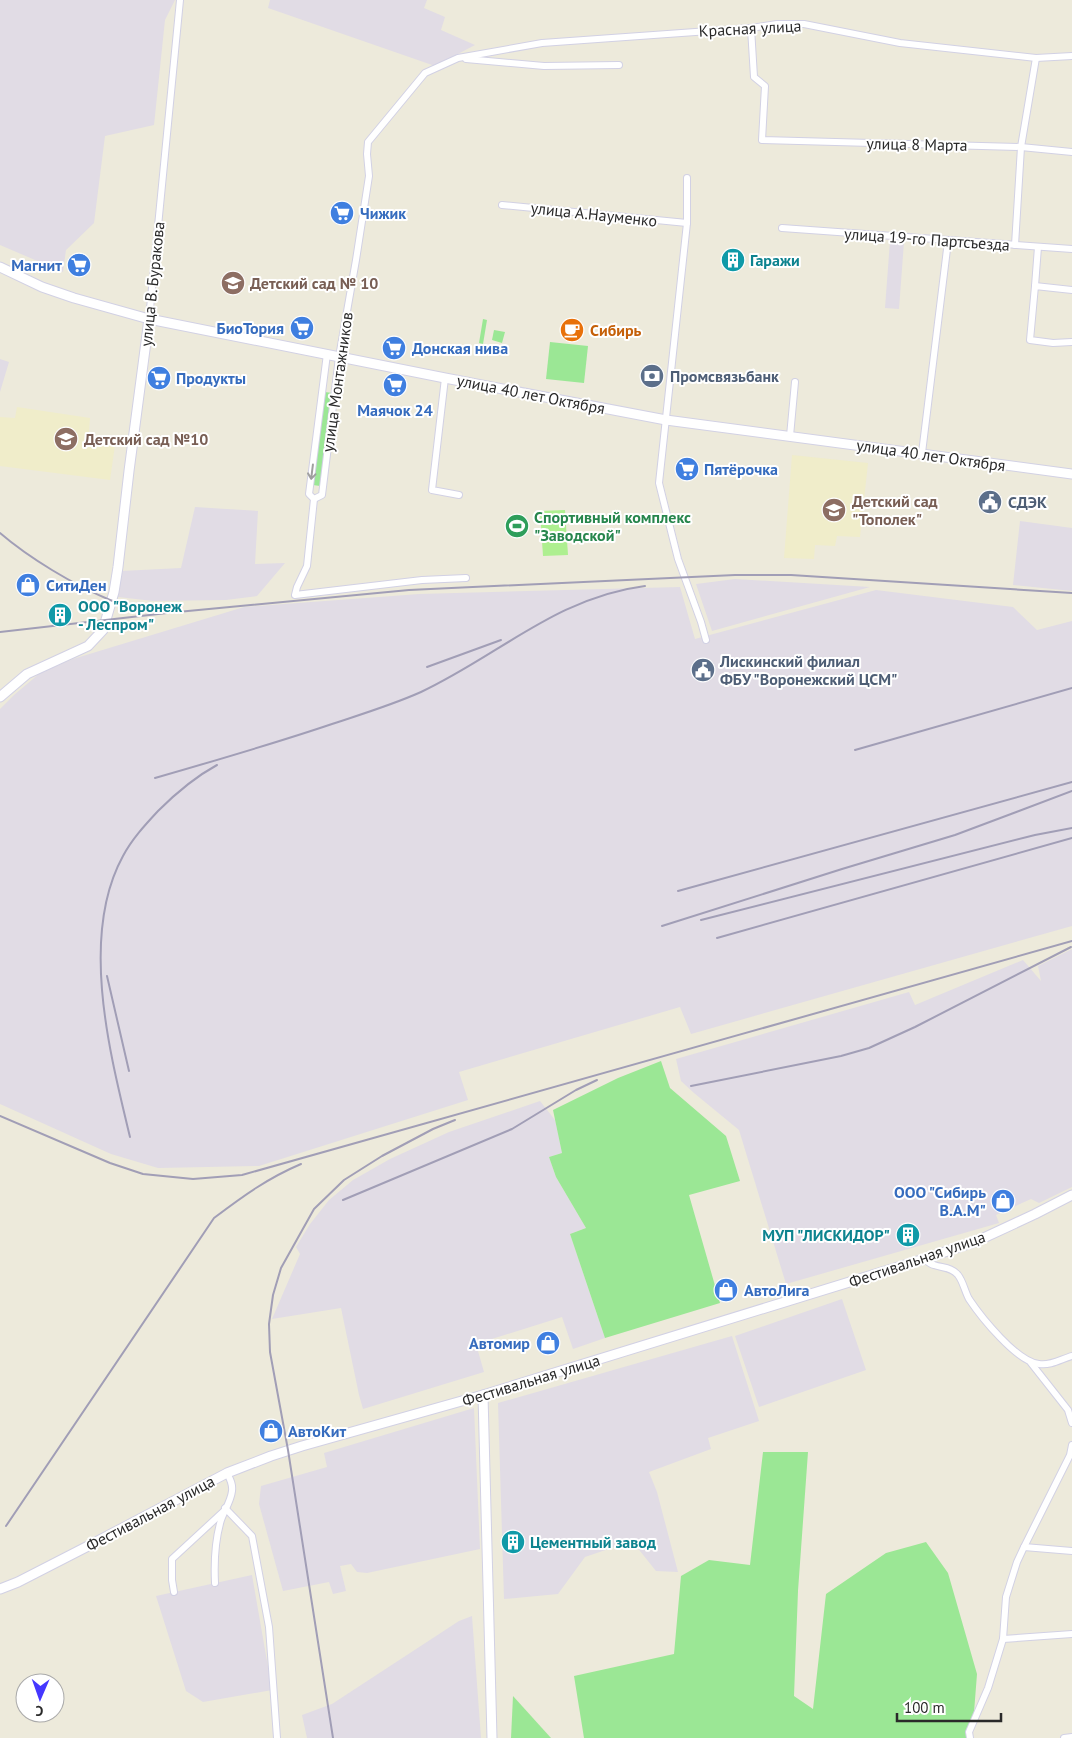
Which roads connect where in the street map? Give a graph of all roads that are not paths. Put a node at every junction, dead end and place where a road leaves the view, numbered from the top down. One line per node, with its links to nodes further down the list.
1 (180, 0): 21 (street, улица В. Буракова)
2 (751, 28): 4 (street, Красная улица); 5 (street, Красная улица); 8 (street, улица 8 Марта)
3 (1072, 56): 5 (street, Красная улица)
4 (458, 58): 6 (street, Красная улица); 7 (street, Красная улица)
5 (1036, 58): 8 (street)
6 (619, 65)
7 (425, 73): 24 (street, улица Монтажников)
8 (1021, 147): 9 (street, улица 8 Марта); 15 (street)
9 (1072, 152)
10 (687, 178): 12 (street)
11 (502, 205): 12 (street, улица А.Науменко)
12 (687, 223): 27 (street)
13 (782, 228): 14 (street, улица 19-го Партсъезда)
14 (948, 241): 15 (street, улица 19-го Партсъезда); 29 (street)
15 (1015, 245): 16 (street, улица 19-го Партсъезда)
16 (1038, 247): 17 (street, улица 19-го Партсъезда); 19 (street)
17 (1072, 249)
18 (0, 267): 21 (main road, улица 40 лет Октября)
19 (1036, 286): 20 (street); 22 (street)
20 (1072, 290)
21 (149, 319): 23 (main road, улица 40 лет Октября); 35 (main road, улица В. Буракова)
22 (1072, 342)
23 (327, 354): 24 (main road, улица 40 лет Октября); 32 (street, улица Монтажников, one-way to 32)
24 (339, 357): 25 (main road, улица 40 лет Октября); 32 (street, улица Монтажников)
25 (445, 378): 27 (main road, улица 40 лет Октября); 31 (street)
26 (795, 382): 28 (street)
27 (666, 420): 28 (main road, улица 40 лет Октября); 34 (street)
28 (790, 436): 29 (main road, улица 40 лет Октября)
29 (922, 454): 30 (main road, улица 40 лет Октября)
30 (1072, 474)
31 (459, 495)
32 (314, 499): 33 (street, улица Монтажников)
33 (466, 578)
34 (706, 640)
35 (0, 697)
36 (1072, 1195): 37 (main road, Фестивальная улица)
37 (924, 1259): 39 (street); 40 (main road, Фестивальная улица)
38 (1072, 1356): 39 (street)
39 (1031, 1362): 41 (street)
40 (483, 1395): 43 (main road, Фестивальная улица); 54 (main road)
41 (1072, 1423)
42 (1072, 1445): 45 (street)
43 (227, 1473): 44 (street); 48 (main road, Фестивальная улица)
44 (225, 1510): 47 (street); 49 (street); 53 (street)
45 (1024, 1547): 46 (street); 51 (street)
46 (1069, 1551)
47 (215, 1583)
48 (0, 1589)
49 (174, 1592)
50 (1072, 1634): 51 (street)
51 (1003, 1639): 55 (street)
52 (1072, 1737): 56 (street)
53 (277, 1738)
54 (492, 1738)
55 (970, 1738)
56 (1064, 1738)

